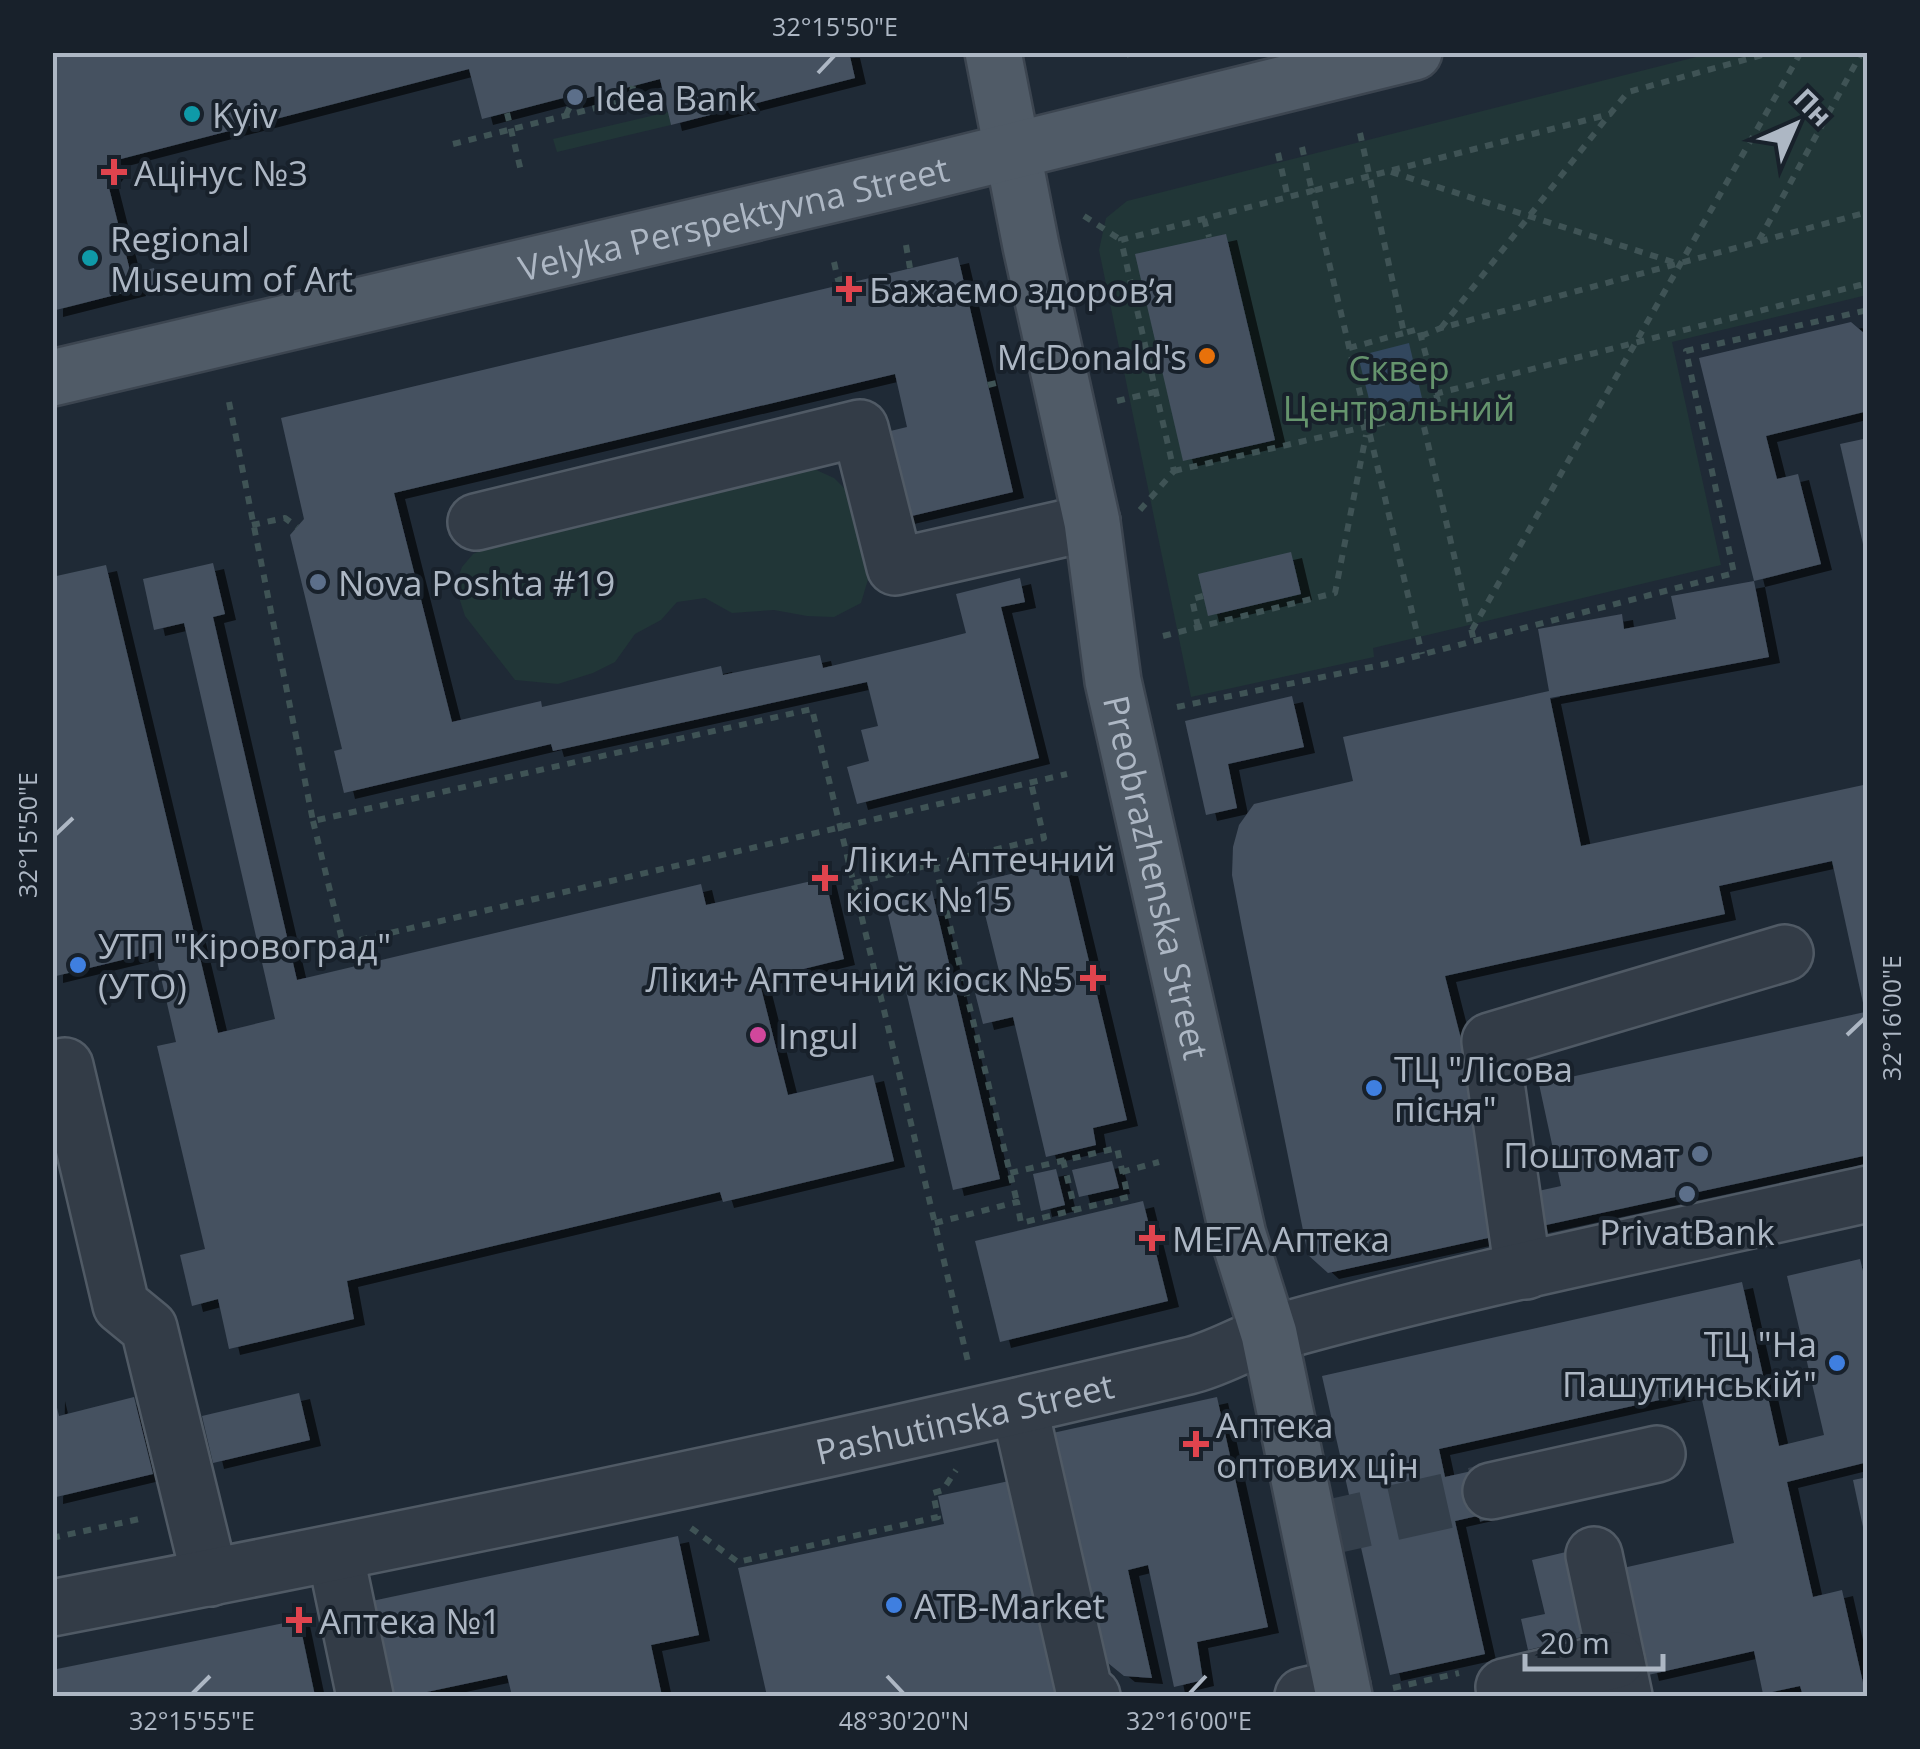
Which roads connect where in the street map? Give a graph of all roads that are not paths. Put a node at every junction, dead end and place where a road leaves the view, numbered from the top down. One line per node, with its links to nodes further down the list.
1 (993, 52): 3 (main road, Preobrazhenska Street)
2 (1414, 52): 3 (main road, Velyka Perspektyvna Street)
3 (1011, 151): 4 (main road, Velyka Perspektyvna Street); 5 (main road, Preobrazhenska Street)
4 (52, 378)
5 (1115, 516): 6 (street); 11 (main road, Preobrazhenska Street)
6 (476, 522)
7 (1784, 954): 10 (street)
8 (64, 1066): 17 (street)
9 (1868, 1194): 10 (street, Pashutinska Street)
10 (1526, 1271): 11 (street, Pashutinska Street)
11 (1269, 1334): 12 (street, Pashutinska Street); 21 (main road, Preobrazhenska Street)
12 (1019, 1406): 15 (street, Pashutinska Street); 23 (street)
13 (1657, 1454): 14 (street)
14 (1490, 1490)
15 (335, 1553): 17 (street, Pashutinska Street); 22 (street)
16 (1594, 1555): 19 (street)
17 (210, 1578): 18 (street, Pashutinska Street)
18 (52, 1608)
19 (1620, 1678): 20 (street)
20 (1506, 1692)
21 (1342, 1693)
22 (364, 1696)
23 (1092, 1696)

